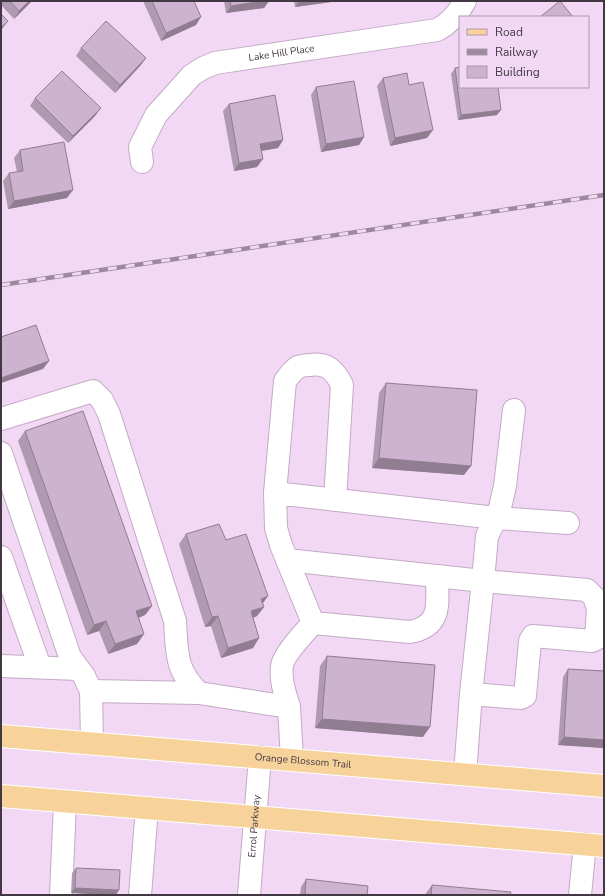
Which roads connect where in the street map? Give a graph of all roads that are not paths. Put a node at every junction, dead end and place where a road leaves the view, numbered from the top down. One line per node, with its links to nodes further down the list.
1 (465, 1): 2 (street, Lake Hill Place)
2 (142, 162)
3 (514, 410): 8 (street)
4 (1, 419): 19 (street)
5 (1, 453): 17 (street)
6 (275, 494): 7 (street); 7 (street); 11 (street)
7 (335, 500): 8 (street)
8 (496, 518): 9 (street); 13 (street)
9 (568, 523)
10 (1, 557): 16 (street)
11 (287, 560): 12 (street); 14 (street)
12 (437, 576): 13 (street); 14 (street)
13 (483, 581): 20 (street); 20 (street)
14 (313, 623): 21 (street)
15 (1, 666): 16 (street)
16 (40, 667): 17 (street)
17 (78, 669): 18 (street)
18 (91, 691): 19 (street); 23 (street)
19 (199, 693): 21 (street)
20 (471, 694): 26 (street)
21 (289, 706): 25 (street)
22 (1, 736): 23 (main road, Orange Blossom Trail)
23 (92, 743): 24 (main road, Orange Blossom Trail)
24 (260, 757): 25 (main road, Orange Blossom Trail); 31 (street, Errol Parkway)
25 (292, 760): 26 (main road, Orange Blossom Trail)
26 (465, 774): 27 (main road, Orange Blossom Trail)
27 (604, 786)
28 (1, 796): 29 (main road)
29 (65, 802): 30 (main road); 33 (street)
30 (147, 808): 31 (main road); 34 (street)
31 (256, 817): 32 (main road); 35 (street, Errol Parkway)
32 (595, 845): 36 (street)
33 (61, 895)
34 (140, 895)
35 (249, 895)
36 (580, 895)

